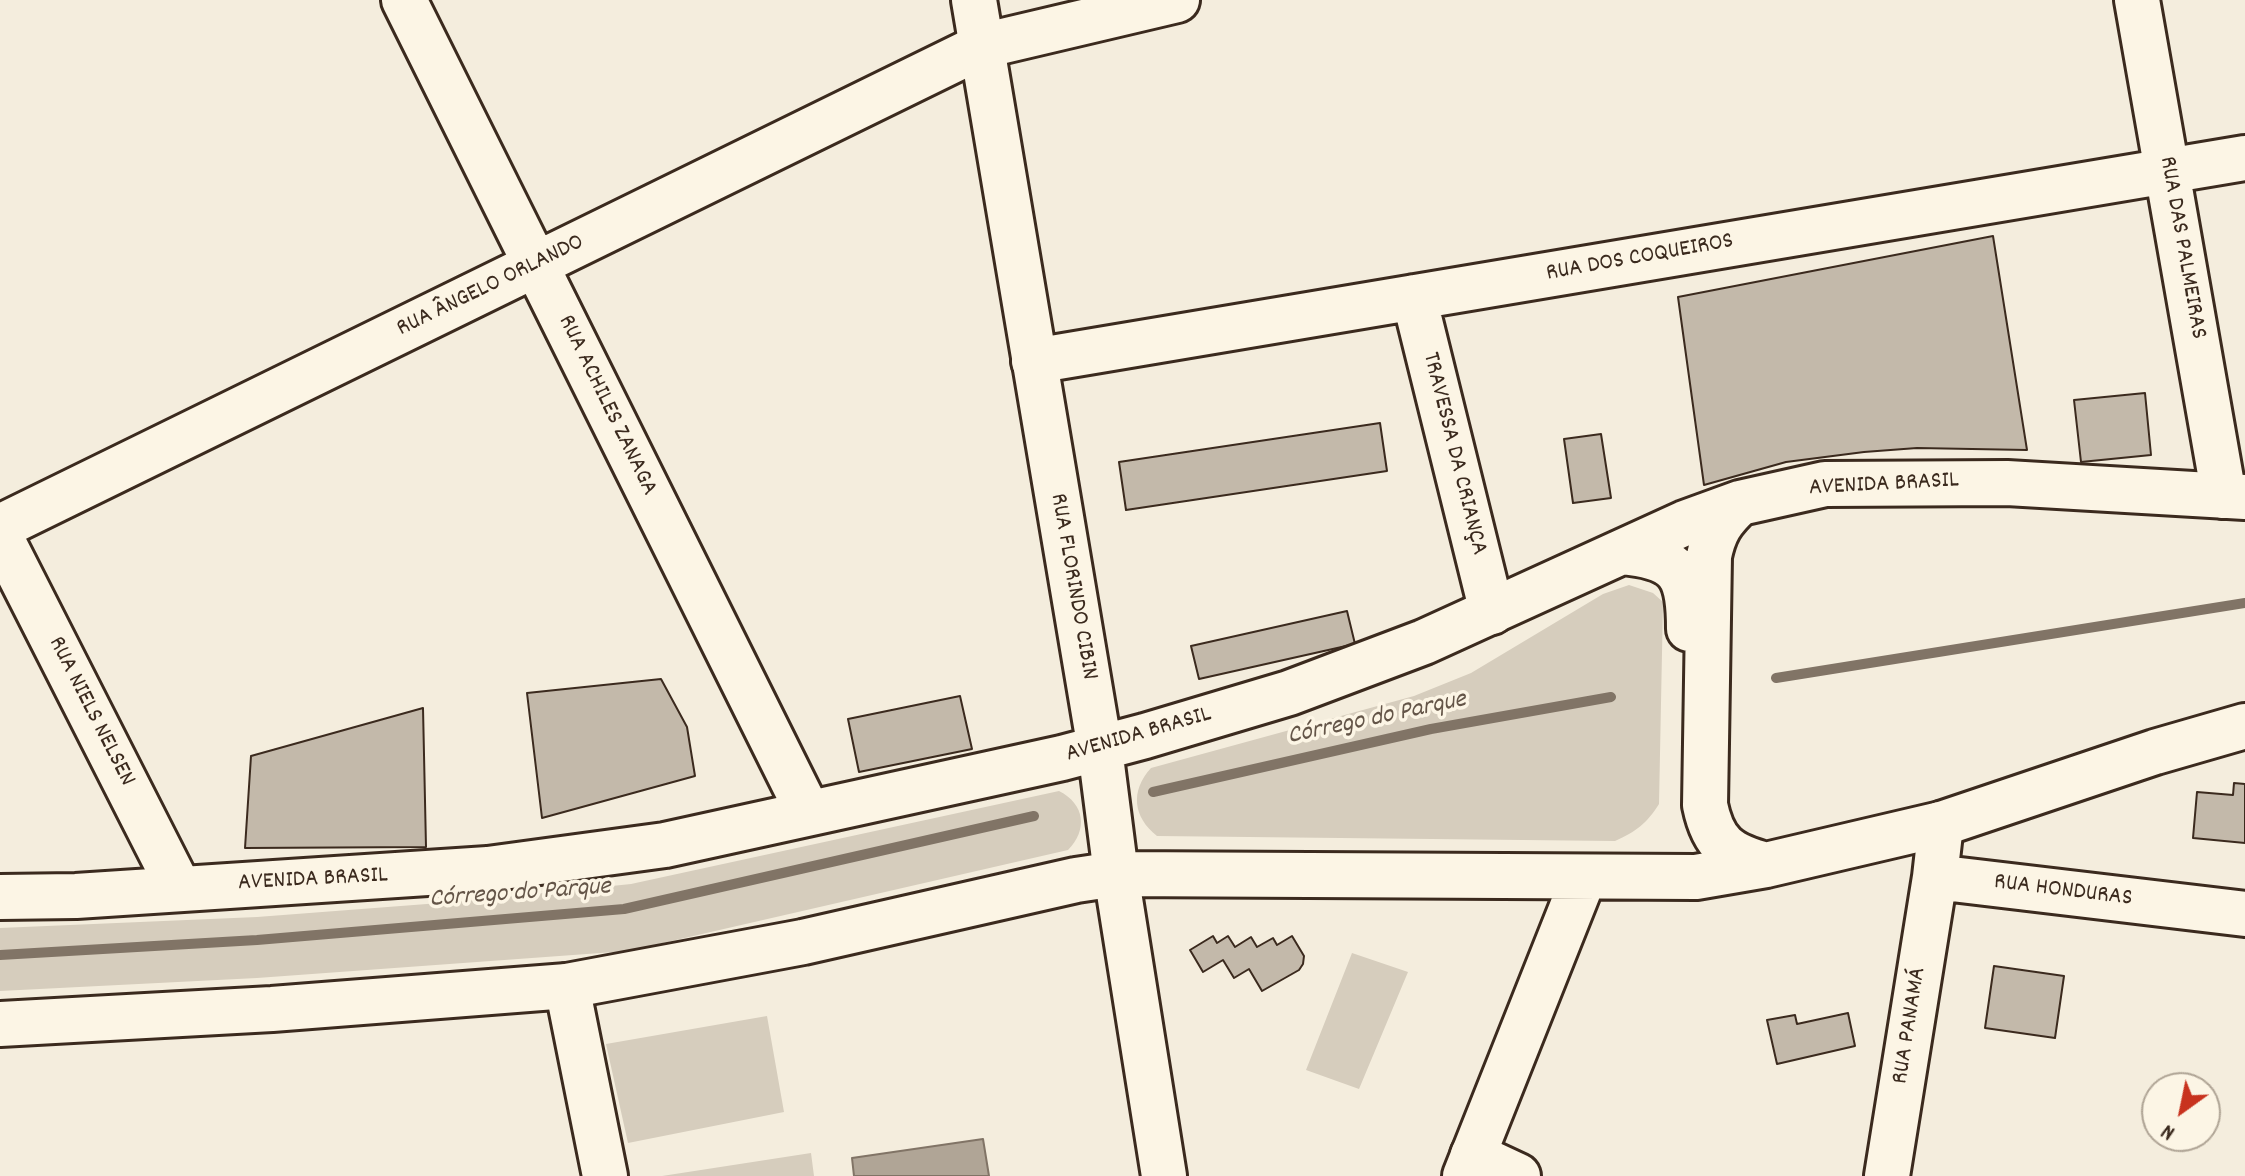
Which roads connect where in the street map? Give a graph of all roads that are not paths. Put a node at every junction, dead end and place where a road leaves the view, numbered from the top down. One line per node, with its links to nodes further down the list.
1 (404, 0): 8 (main road, RUA ACHILES ZANAGA)
2 (974, 0): 5 (main road, RUA FLORINDO CIBIN)
3 (1177, 0): 5 (main road, RUA ÂNGELO ORLANDO)
4 (2137, 0): 7 (main road, RUA DAS PALMEIRAS)
5 (982, 46): 8 (main road, RUA ÂNGELO ORLANDO); 10 (main road, RUA FLORINDO CIBIN)
6 (2245, 158): 7 (main road, RUA DOS COQUEIROS)
7 (2167, 170): 9 (main road, RUA DOS COQUEIROS); 11 (main road, RUA DAS PALMEIRAS)
8 (536, 265): 13 (main road, RUA ÂNGELO ORLANDO); 19 (main road, RUA ACHILES ZANAGA)
9 (1414, 297): 10 (main road, RUA DOS COQUEIROS); 16 (main road, TRAVESSA DA CRIANÇA)
10 (1034, 361): 18 (main road, RUA FLORINDO CIBIN)
11 (2234, 496): 12 (main road, AVENIDA BRASIL)
12 (1740, 503): 15 (main road, AVENIDA BRASIL); 21 (main road)
13 (0, 527)
14 (0, 536): 26 (main road, RUA NIELS NELSEN)
15 (1623, 552): 16 (main road, AVENIDA BRASIL); 24 (main road)
16 (1492, 612): 18 (main road, AVENIDA BRASIL)
17 (2245, 726): 20 (main road)
18 (1100, 749): 19 (main road, AVENIDA BRASIL); 22 (main road, RUA FLORINDO CIBIN)
19 (808, 812): 26 (main road, AVENIDA BRASIL)
20 (1941, 824): 21 (main road); 25 (main road)
21 (1766, 865): 24 (main road)
22 (1116, 874): 23 (main road); 29 (main road); 33 (main road, RUA FLORINDO CIBIN)
23 (1584, 877): 24 (main road); 31 (main road)
24 (1634, 877)
25 (1935, 877): 28 (main road, RUA HONDURAS); 35 (main road, RUA PANAMÁ)
26 (179, 888): 27 (main road, AVENIDA BRASIL)
27 (0, 897)
28 (2245, 914)
29 (567, 986): 30 (main road); 32 (main road)
30 (0, 1024)
31 (1469, 1165): 34 (main road)
32 (605, 1176)
33 (1164, 1176)
34 (1518, 1176)
35 (1887, 1176)

